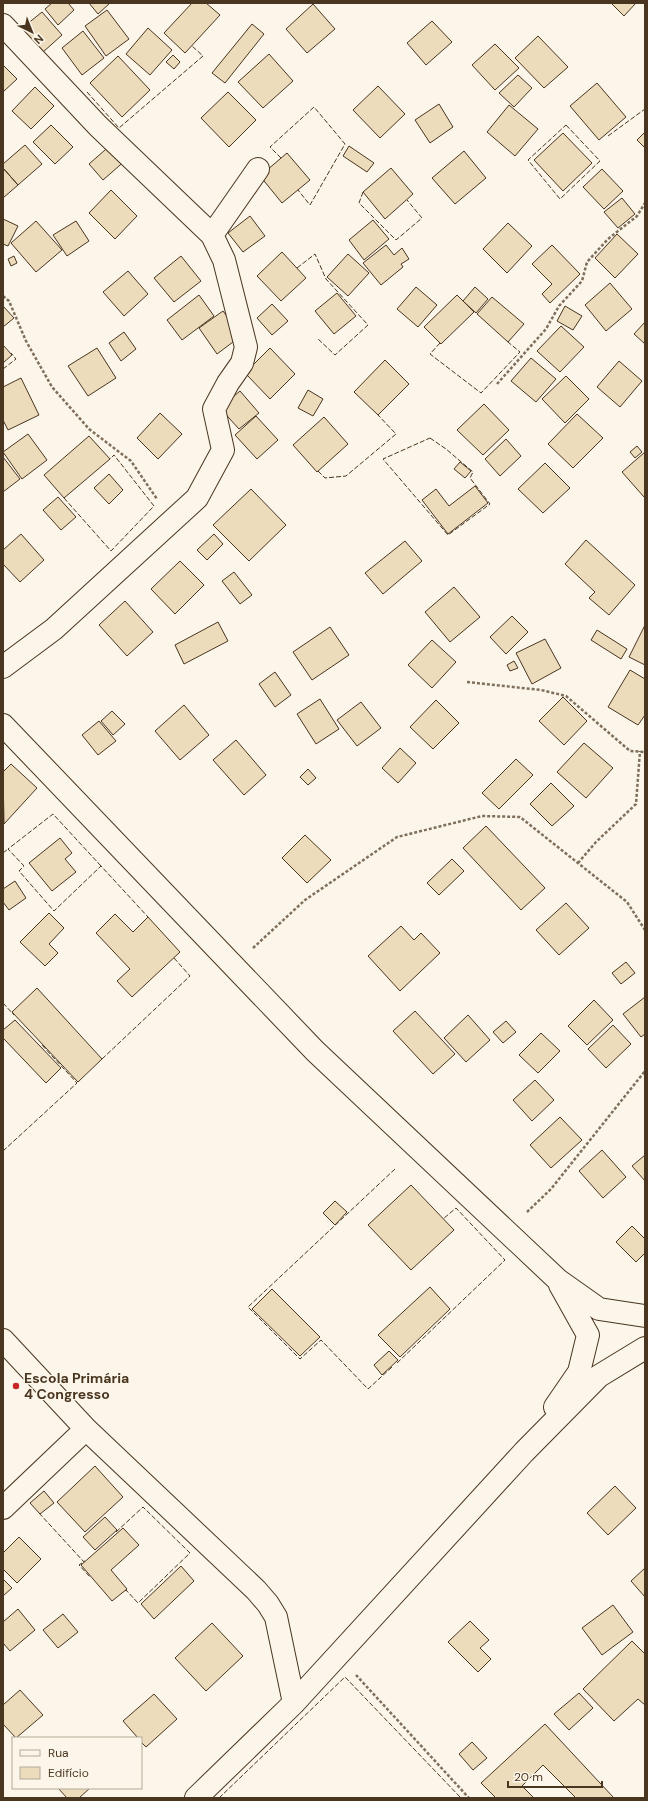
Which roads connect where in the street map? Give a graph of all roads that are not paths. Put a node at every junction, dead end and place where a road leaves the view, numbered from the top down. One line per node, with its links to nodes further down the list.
1 (3, 25): 3 (street)
2 (258, 169): 3 (street)
3 (212, 234): 4 (street)
4 (3, 667)
5 (3, 725): 6 (street)
6 (558, 1280): 7 (street); 11 (street)
7 (645, 1316)
8 (3, 1340): 10 (street)
9 (645, 1348): 11 (street)
10 (86, 1428): 12 (street); 13 (street)
11 (524, 1452): 13 (street)
12 (3, 1508)
13 (294, 1703): 14 (street)
14 (196, 1798)

